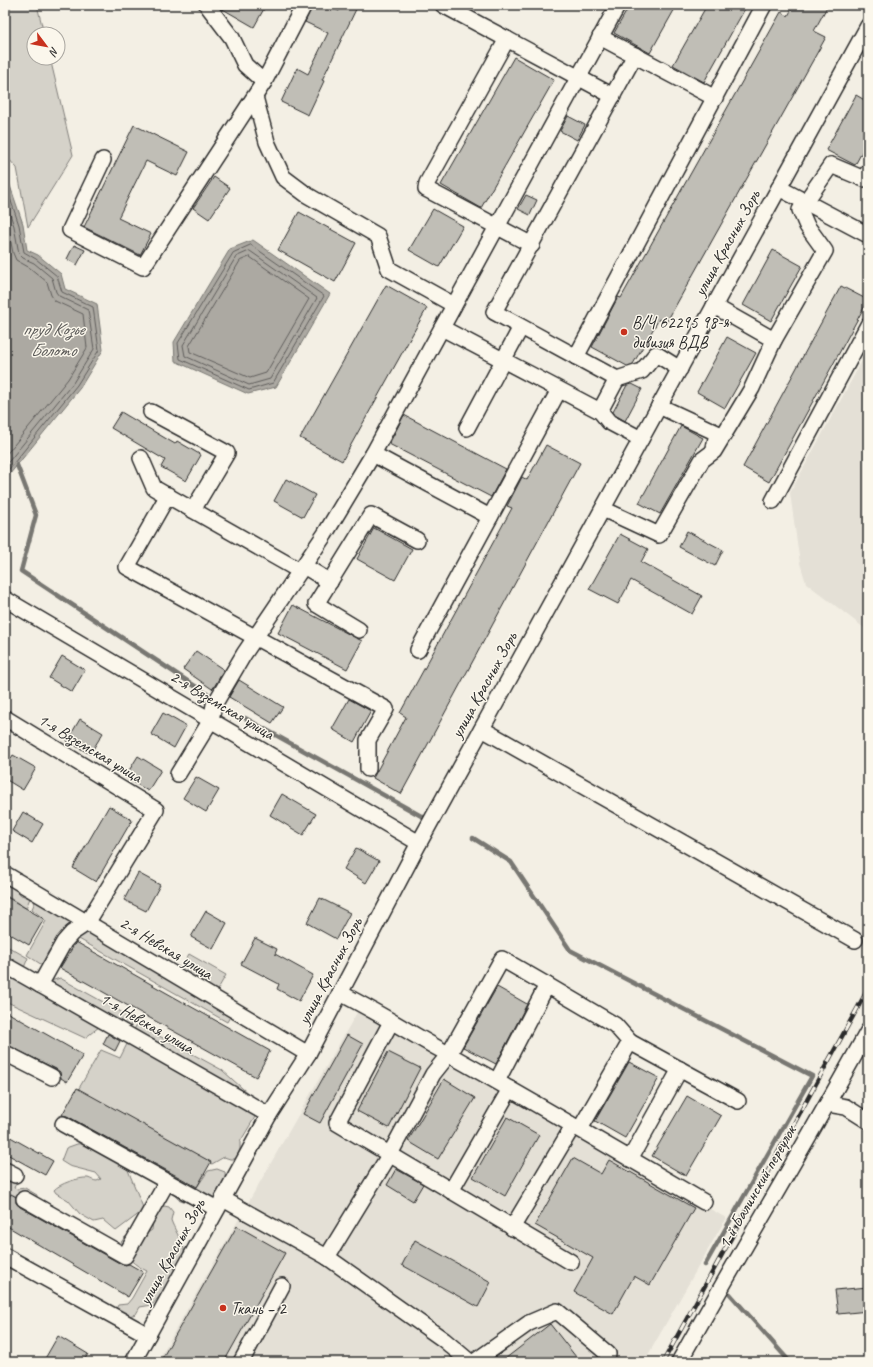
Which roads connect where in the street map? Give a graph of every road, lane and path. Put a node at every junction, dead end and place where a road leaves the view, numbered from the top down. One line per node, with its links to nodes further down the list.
1 (207, 5): 12 (street)
2 (304, 5): 12 (street)
3 (443, 5): 8 (street)
4 (618, 5): 7 (street)
5 (764, 5): 15 (street)
6 (868, 26): 9 (street, улица Красных Зорь)
7 (600, 37): 10 (street); 11 (street)
8 (507, 40): 11 (street); 20 (street)
9 (863, 46): 18 (street, улица Красных Зорь)
10 (635, 55): 14 (street); 15 (street)
11 (578, 77): 14 (street); 20 (street)
12 (264, 82): 13 (street)
13 (255, 96): 16 (street); 23 (street)
14 (614, 96): 22 (street)
15 (715, 98): 29 (street)
16 (103, 160)
17 (868, 172): 19 (street)
18 (779, 188): 19 (street); 24 (street, улица Красных Зорь)
19 (805, 202): 21 (street); 28 (street)
20 (497, 227): 22 (street); 23 (street)
21 (868, 235)
22 (532, 245): 26 (street)
23 (454, 305): 27 (street)
24 (714, 306): 28 (street); 31 (street, улица Красных Зорь)
25 (868, 325): 43 (street)
26 (521, 327): 29 (street); 30 (street)
27 (442, 328): 30 (street); 40 (street)
28 (774, 340): 39 (street)
29 (576, 357): 32 (street)
30 (504, 360): 33 (street); 37 (street)
31 (680, 369): 32 (street); 34 (street, улица Красных Зорь)
32 (617, 379): 35 (street)
33 (559, 390): 35 (street); 46 (street)
34 (659, 406): 38 (street, улица Красных Зорь); 39 (street)
35 (600, 411): 38 (street)
36 (151, 412): 45 (street)
37 (466, 428)
38 (641, 439): 44 (street, улица Красных Зорь)
39 (714, 451): 44 (street)
40 (373, 454): 46 (street); 48 (street)
41 (141, 458): 42 (street)
42 (168, 495): 45 (street); 52 (street)
43 (773, 501)
44 (603, 509): 56 (street, улица Красных Зорь)
45 (193, 510): 48 (street)
46 (490, 517): 53 (street)
47 (417, 540): 49 (street)
48 (302, 568): 49 (street); 52 (street)
49 (330, 582): 51 (street)
50 (5, 599): 55 (street, 2-я Вяземская улица)
51 (359, 630)
52 (254, 638): 55 (street); 57 (street)
53 (418, 650)
54 (5, 718): 61 (street, 1-я Вяземская улица)
55 (211, 720): 58 (street); 59 (street, 2-я Вяземская улица)
56 (482, 729): 59 (street, улица Красных Зорь); 62 (street)
57 (368, 769)
58 (178, 774)
59 (419, 844): 66 (street, улица Красных Зорь)
60 (5, 874): 61 (street, 2-я Невская улица)
61 (87, 923): 64 (street); 71 (street, 2-я Невская улица)
62 (855, 940)
63 (5, 965): 64 (street, 1-я Невская улица)
64 (40, 985): 79 (street, 1-я Невская улица)
65 (547, 985): 69 (street); 72 (street); 75 (street)
66 (340, 993): 67 (street); 71 (street, улица Красных Зорь)
67 (392, 1022): 72 (street); 83 (street)
68 (868, 1031): 78 (street, 1-й Балинский переулок)
69 (630, 1042): 73 (street); 82 (street)
70 (5, 1053): 74 (street)
71 (308, 1054): 79 (street, улица Красных Зорь)
72 (448, 1054): 75 (street); 83 (street)
73 (680, 1069): 77 (street); 84 (street)
74 (52, 1077)
75 (497, 1081): 76 (street)
76 (510, 1089): 82 (street); 86 (street)
77 (738, 1101)
78 (828, 1104): 80 (street); 101 (street, 1-й Балинский переулок)
79 (269, 1115): 89 (street, улица Красных Зорь)
80 (868, 1121)
81 (63, 1124): 85 (street)
82 (576, 1128): 84 (street); 90 (street)
83 (390, 1154): 86 (street); 92 (street)
84 (630, 1159): 88 (street)
85 (167, 1182): 87 (street); 89 (street)
86 (451, 1191): 90 (street)
87 (24, 1199)
88 (704, 1202)
89 (220, 1204): 92 (street); 95 (street, улица Красных Зорь)
90 (512, 1228): 93 (street)
91 (5, 1256): 95 (street)
92 (327, 1257): 98 (street)
93 (571, 1262)
94 (282, 1286): 97 (street)
95 (148, 1336): 96 (street, улица Красных Зорь)
96 (133, 1362)
97 (241, 1362)
98 (470, 1362)
99 (474, 1362): 100 (street)
100 (607, 1362)
101 (679, 1362)

